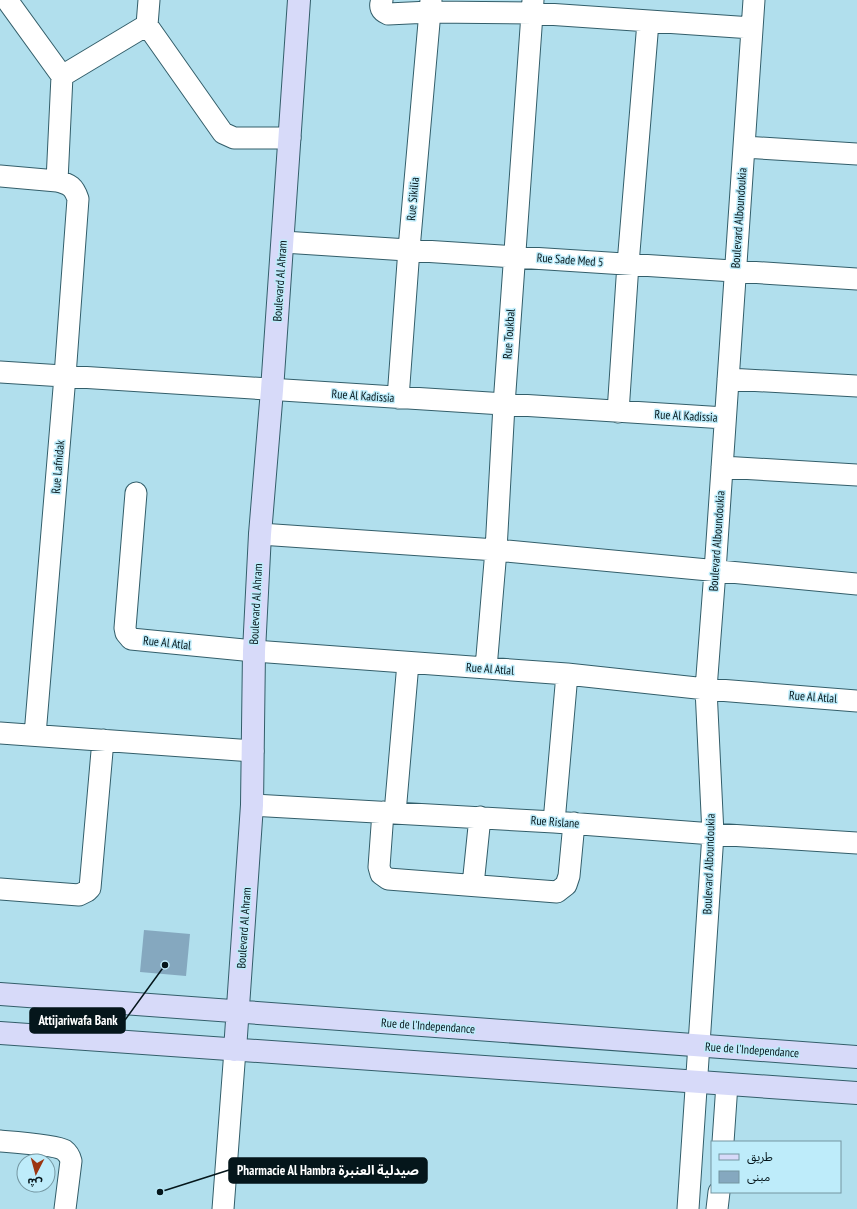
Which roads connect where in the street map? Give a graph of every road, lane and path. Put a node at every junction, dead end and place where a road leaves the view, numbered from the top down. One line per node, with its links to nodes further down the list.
1 (7, 0): 11 (street)
2 (149, 0): 9 (street)
3 (299, 0): 12 (main road, Boulevard Al Ahram)
4 (382, 0): 6 (street)
5 (754, 0): 10 (street, Boulevard Alboundoukia)
6 (430, 6): 7 (street); 18 (street, Rue Sikilia)
7 (532, 7): 8 (street); 19 (street, Rue Toukbal)
8 (648, 22): 10 (street); 20 (street)
9 (147, 25): 11 (street); 12 (street)
10 (752, 28): 13 (street, Boulevard Alboundoukia)
11 (62, 76): 16 (street)
12 (290, 138): 17 (main road, Boulevard Al Ahram)
13 (744, 147): 14 (street); 21 (street, Boulevard Alboundoukia)
14 (857, 154)
15 (0, 176): 16 (street)
16 (57, 181): 24 (street, Rue Lafnidak)
17 (283, 242): 18 (street, Rue Sade Med 5); 27 (main road, Boulevard Al Ahram)
18 (409, 249): 19 (street, Rue Sade Med 5); 28 (street, Rue Sikilia)
19 (515, 256): 20 (street, Rue Sade Med 5); 29 (street, Rue Toukbal)
20 (628, 264): 21 (street, Rue Sade Med 5); 30 (street)
21 (735, 271): 22 (street, Rue Sade Med 5); 25 (street, Boulevard Alboundoukia)
22 (857, 279)
23 (0, 372): 24 (street, Rue Al Kadissia)
24 (65, 376): 27 (street, Rue Al Kadissia); 46 (street, Rue Lafnidak)
25 (728, 379): 26 (street); 31 (street, Boulevard Alboundoukia)
26 (857, 386)
27 (272, 390): 28 (street, Rue Al Kadissia); 35 (main road, Boulevard Al Ahram)
28 (398, 398): 29 (street, Rue Al Kadissia)
29 (504, 405): 30 (street, Rue Al Kadissia); 36 (street, Rue Toukbal)
30 (618, 412): 31 (street, Rue Al Kadissia)
31 (725, 418): 32 (street, Boulevard Alboundoukia)
32 (722, 467): 33 (street); 37 (street, Boulevard Alboundoukia)
33 (857, 475)
34 (136, 493): 39 (street, Rue Al Atlal)
35 (260, 534): 36 (street); 39 (main road, Boulevard Al Ahram)
36 (496, 550): 37 (street); 41 (street, Rue Toukbal)
37 (715, 571): 38 (street); 43 (street, Boulevard Alboundoukia)
38 (857, 584)
39 (254, 651): 40 (street, Rue Al Atlal); 48 (main road, Boulevard Al Ahram)
40 (408, 663): 41 (street, Rue Al Atlal); 50 (street)
41 (486, 668): 42 (street, Rue Al Atlal)
42 (567, 674): 43 (street, Rue Al Atlal); 52 (street)
43 (706, 689): 44 (street, Rue Al Atlal); 53 (street, Boulevard Alboundoukia)
44 (857, 700)
45 (0, 733): 46 (street)
46 (35, 735): 47 (street)
47 (103, 740): 48 (street); 56 (street)
48 (253, 751): 49 (main road, Boulevard Al Ahram)
49 (252, 805): 50 (street, Rue Rislane); 58 (main road, Boulevard Al Ahram)
50 (389, 812): 51 (street, Rue Rislane); 55 (street)
51 (480, 817): 52 (street, Rue Rislane); 55 (street)
52 (564, 822): 53 (street, Rue Rislane); 55 (street)
53 (713, 834): 54 (street, Rue Rislane); 60 (street, Boulevard Alboundoukia)
54 (857, 843)
55 (473, 886)
56 (0, 889)
57 (0, 994): 58 (main road, Rue de l'Independance)
58 (238, 1011): 60 (main road, Rue de l'Independance); 61 (main road, Boulevard Al Ahram)
59 (0, 1033): 61 (main road)
60 (699, 1046): 62 (main road, Rue de l'Independance); 63 (street, Boulevard Alboundoukia)
61 (235, 1050): 63 (main road); 70 (street, Boulevard Al Ahram)
62 (857, 1057)
63 (696, 1082): 64 (main road); 71 (street, Boulevard Alboundoukia)
64 (727, 1084): 65 (main road); 67 (street)
65 (857, 1093)
66 (0, 1141): 69 (street)
67 (722, 1141)
68 (719, 1193): 72 (street)
69 (65, 1209)
70 (223, 1209)
71 (688, 1209)
72 (717, 1209)

